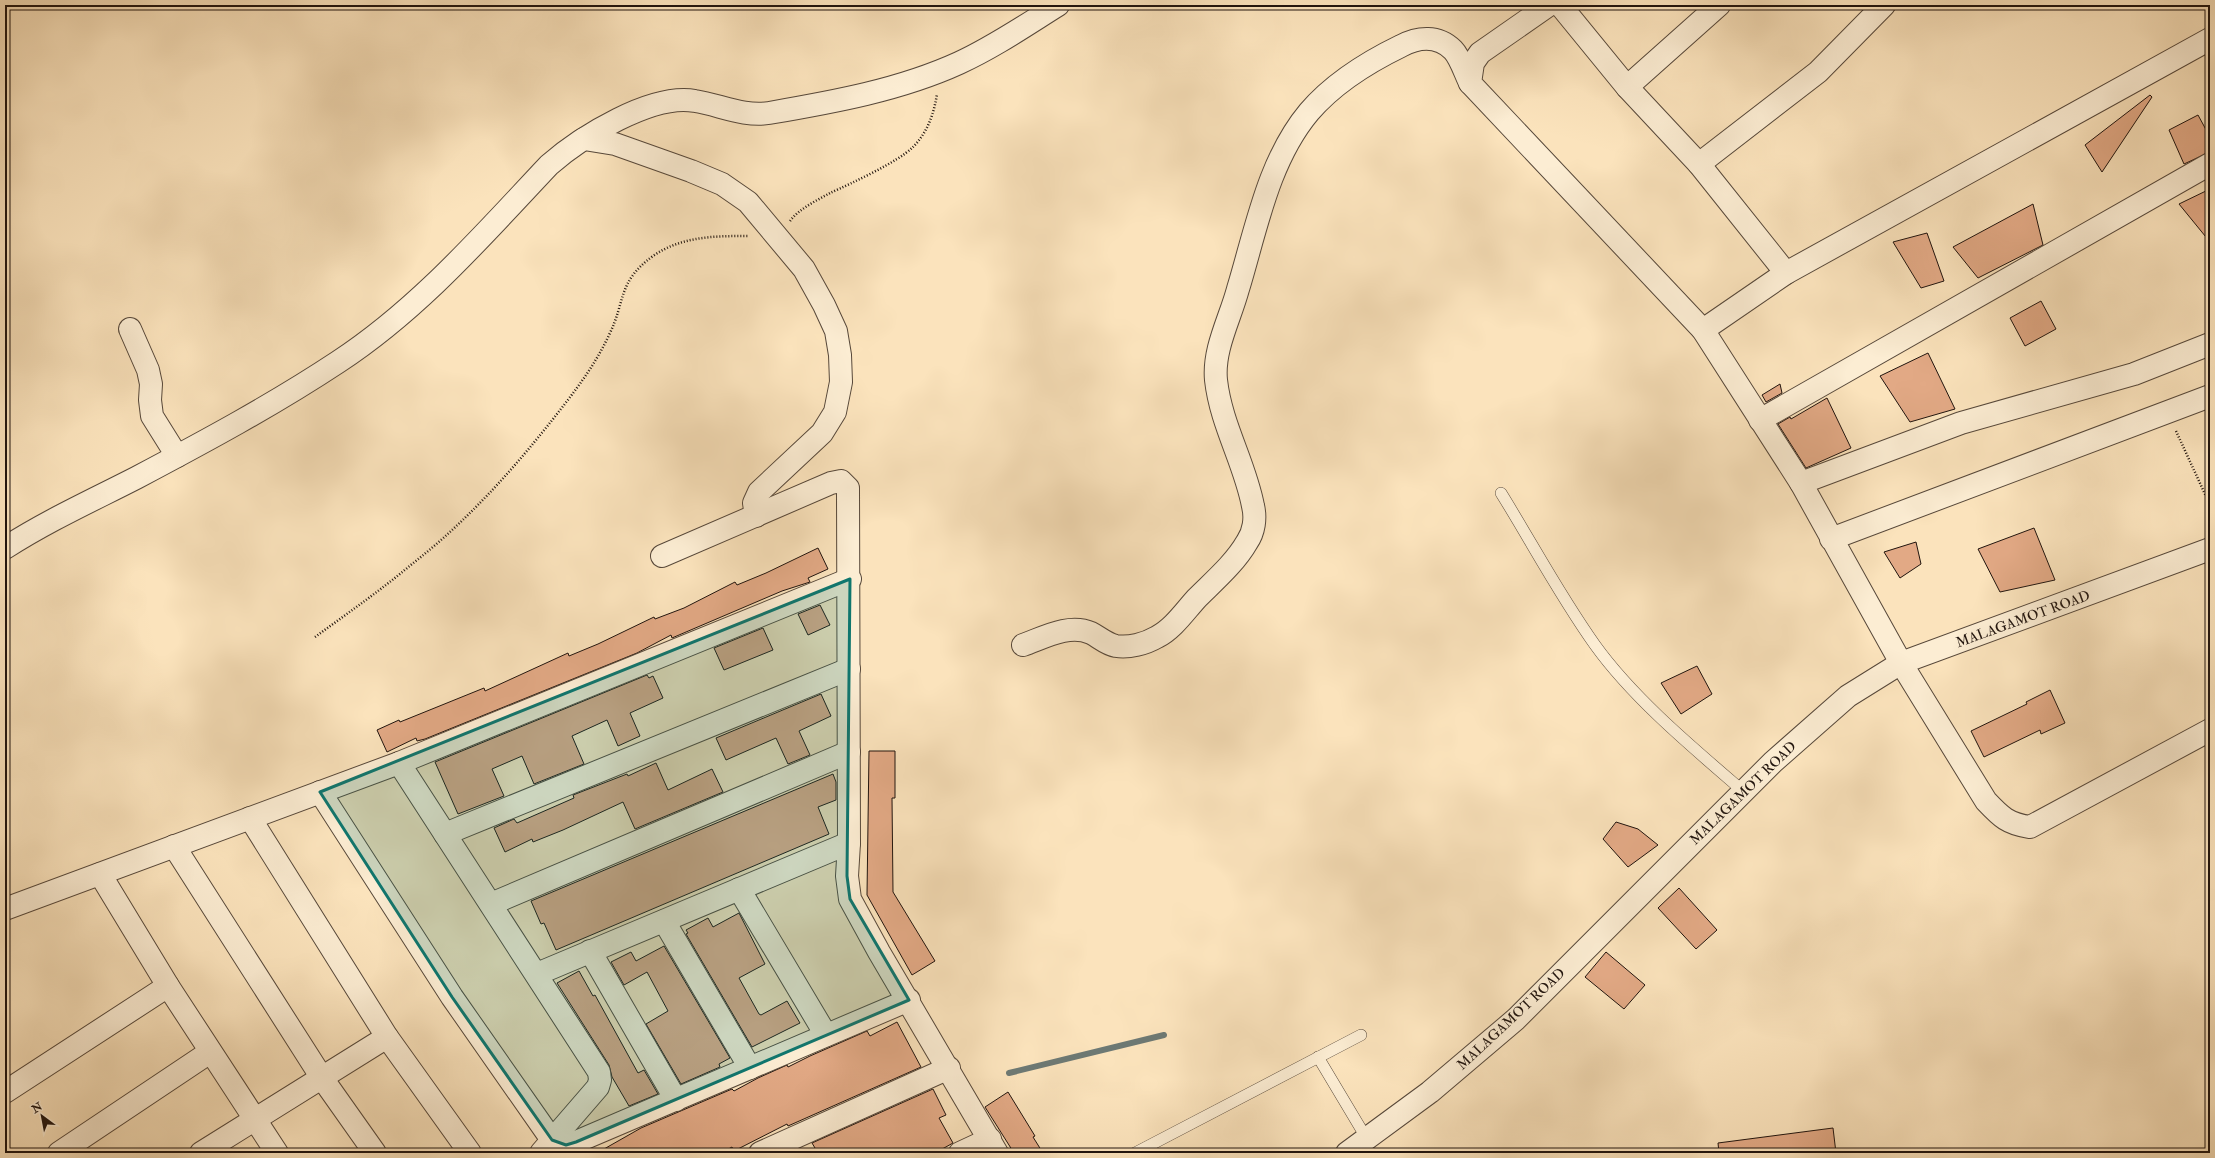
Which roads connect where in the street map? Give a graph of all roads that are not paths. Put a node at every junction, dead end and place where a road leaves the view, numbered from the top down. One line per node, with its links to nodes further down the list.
1 (1058, 5): 9 (street)
2 (1549, 5): 7 (street)
3 (1560, 5): 8 (street)
4 (1719, 5): 8 (street)
5 (1884, 5): 10 (street)
6 (2210, 38): 12 (street)
7 (1470, 83): 14 (street); 27 (street)
8 (1627, 87): 10 (street)
9 (584, 139): 18 (street); 21 (street)
10 (1699, 164): 12 (street)
11 (2210, 164): 17 (street)
12 (1786, 273): 14 (street)
13 (130, 329): 18 (street)
14 (1703, 330): 17 (street)
15 (2210, 344): 19 (street)
16 (2210, 396): 22 (street)
17 (1760, 420): 19 (street)
18 (177, 456): 23 (street)
19 (1801, 483): 22 (street)
20 (1501, 493): 33 (lane)
21 (756, 516): 25 (street); 26 (street)
22 (1831, 539): 28 (street)
23 (5, 548)
24 (2210, 549): 28 (street, MALAGAMOT ROAD)
25 (662, 556)
26 (850, 579): 29 (street); 32 (street)
27 (1023, 645)
28 (1901, 663): 30 (street); 33 (street, MALAGAMOT ROAD)
29 (849, 669): 31 (street); 36 (street)
30 (2210, 730)
31 (849, 752): 37 (street); 41 (street)
32 (399, 763): 34 (street); 36 (street)
33 (1743, 791): 59 (street, MALAGAMOT ROAD)
34 (320, 792): 35 (street); 61 (street)
35 (250, 818): 38 (street); 50 (street)
36 (445, 834): 41 (street)
37 (849, 843): 40 (street); 47 (street)
38 (174, 846): 39 (street); 55 (street)
39 (100, 874): 42 (street); 46 (street)
40 (739, 889): 43 (street); 49 (street)
41 (491, 904): 45 (street)
42 (5, 909)
43 (664, 921): 44 (street); 53 (street)
44 (590, 951): 45 (street); 57 (street)
45 (537, 974): 61 (street)
46 (168, 986): 51 (street); 56 (street)
47 (909, 1000): 49 (street); 54 (street)
48 (1361, 1034): 52 (lane)
49 (826, 1035): 53 (street)
50 (387, 1037): 55 (street); 67 (street)
51 (210, 1052): 58 (street); 63 (street)
52 (1318, 1057): 59 (lane); 69 (lane)
53 (750, 1068): 57 (street)
54 (949, 1068): 60 (street); 62 (street)
55 (322, 1078): 58 (street); 66 (street)
56 (5, 1092)
57 (676, 1100): 61 (street)
58 (254, 1120): 64 (street); 65 (street)
59 (1367, 1139): 70 (street, MALAGAMOT ROAD)
60 (994, 1146): 68 (street)
61 (546, 1147)
62 (771, 1151)
63 (59, 1153)
64 (201, 1153)
65 (277, 1153)
66 (375, 1153)
67 (470, 1153)
68 (960, 1153)
69 (1135, 1153)
70 (1347, 1153)

